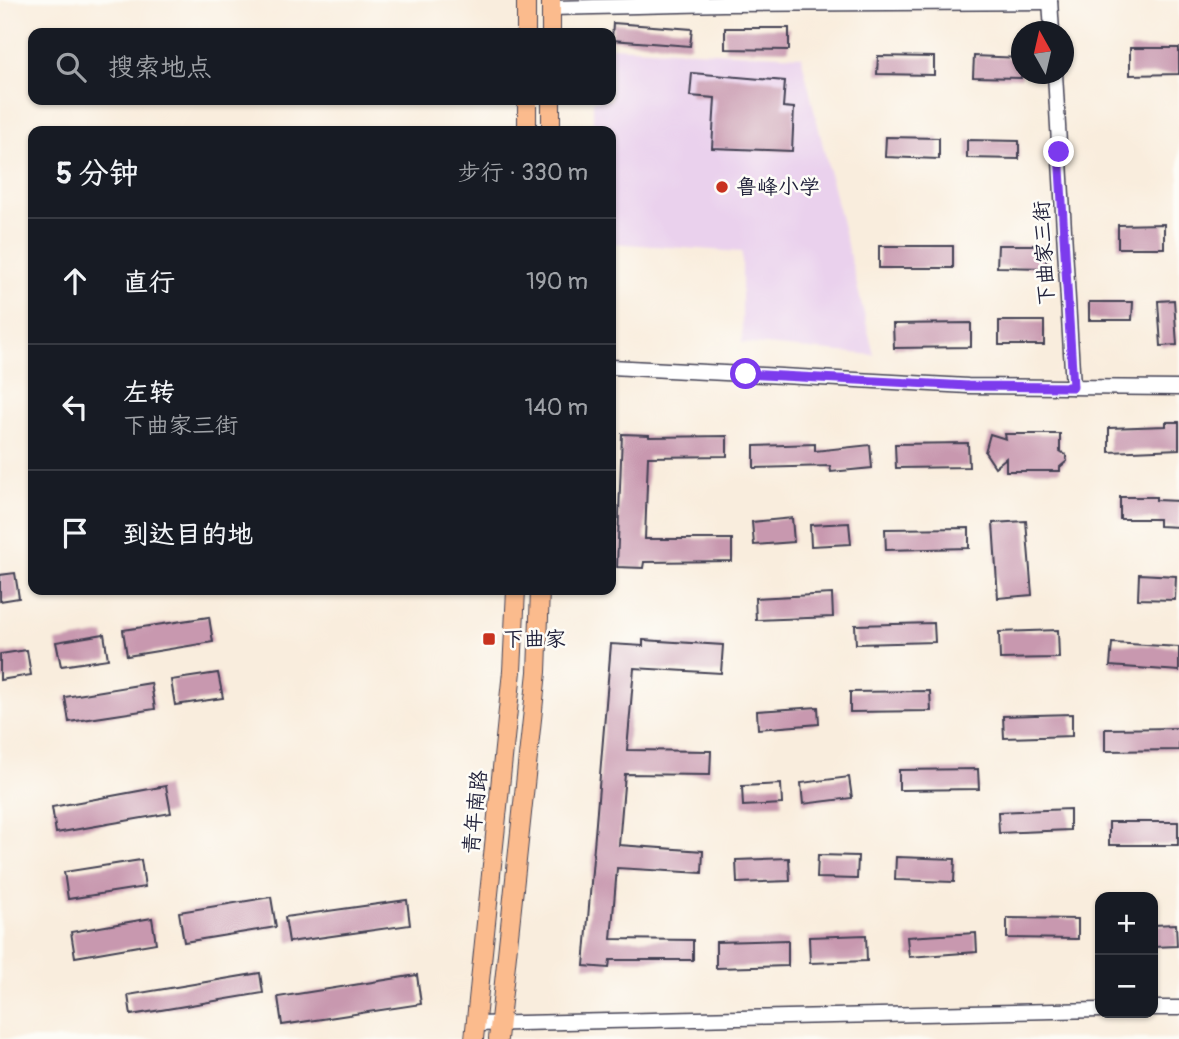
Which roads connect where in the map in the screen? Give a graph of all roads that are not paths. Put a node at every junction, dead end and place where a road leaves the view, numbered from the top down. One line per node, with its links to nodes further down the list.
1 (526, 0): 6 (main road)
2 (1050, 1): 3 (street); 5 (street)
3 (723, 2): 4 (street)
4 (551, 4): 7 (main road)
5 (1051, 21)
6 (526, 28)
7 (551, 28)
8 (1056, 84): 14 (street, 下曲家三街)
9 (527, 105): 11 (main road)
10 (551, 105): 12 (main road)
11 (527, 126)
12 (551, 126)
13 (616, 367): 14 (street)
14 (1073, 387): 15 (street)
15 (1179, 388)
16 (516, 595): 21 (main road, 青年南路)
17 (540, 595): 22 (main road)
18 (1158, 1008): 19 (street)
19 (1179, 1008)
20 (1095, 1010): 22 (street)
21 (475, 1031): 22 (street)
22 (499, 1032)

